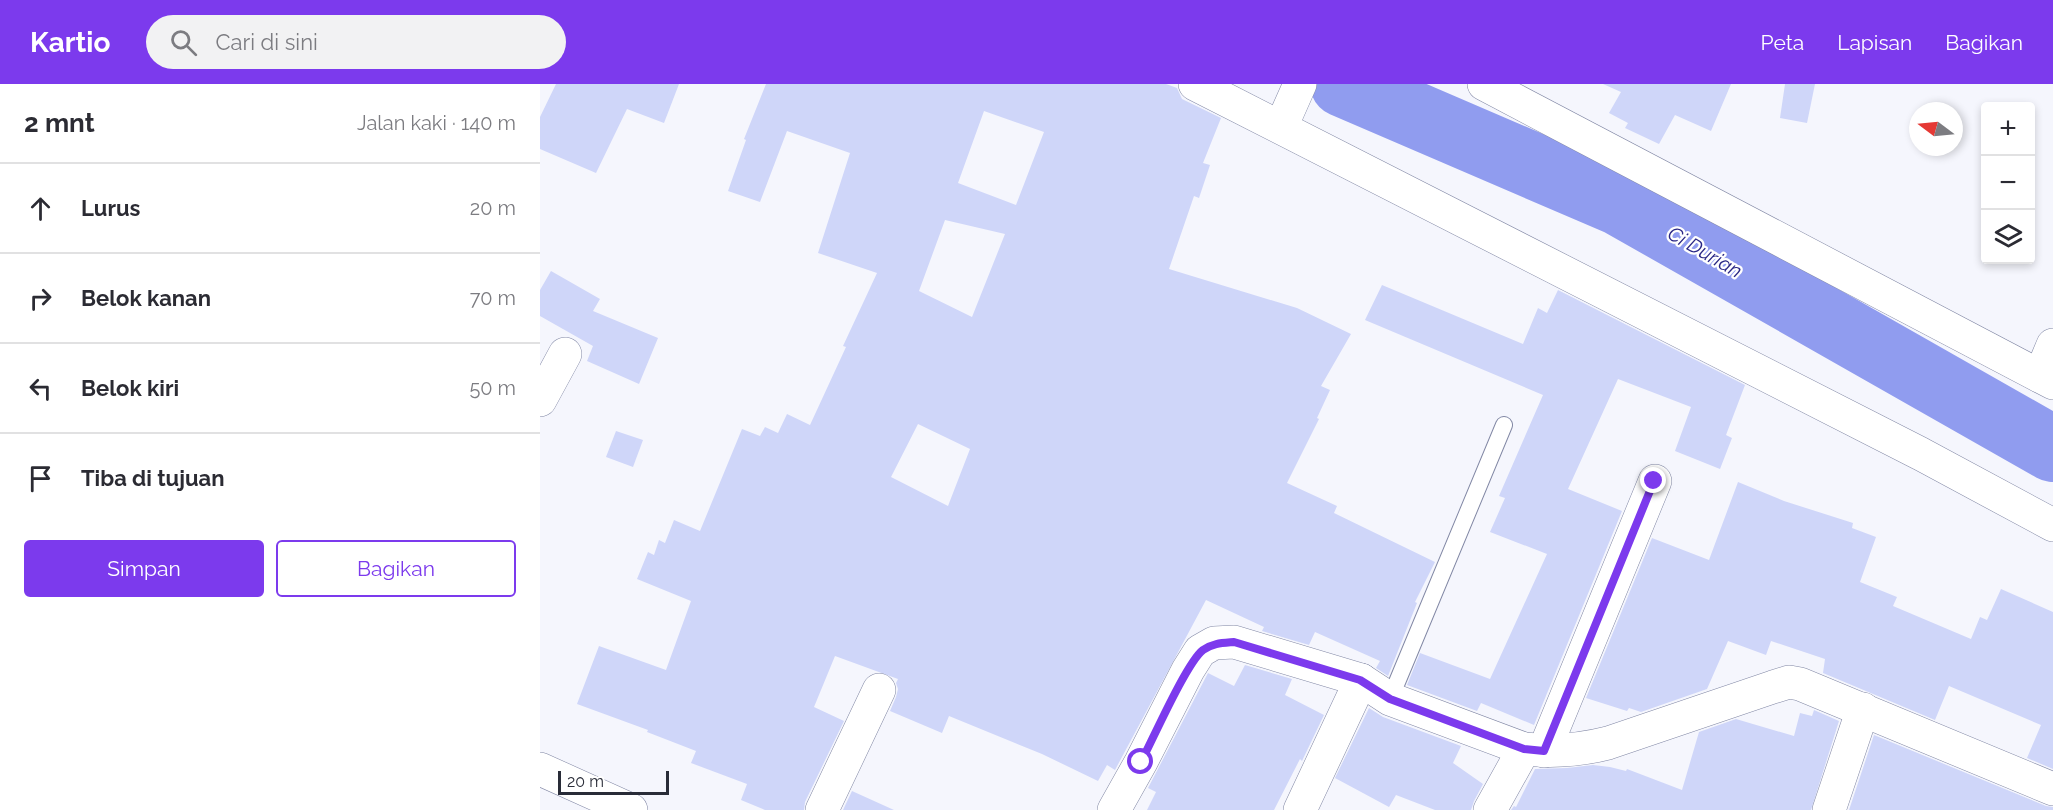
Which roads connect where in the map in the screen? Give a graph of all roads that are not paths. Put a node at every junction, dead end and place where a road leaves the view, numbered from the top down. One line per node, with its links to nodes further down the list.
1 (1195, 84): 3 (street)
2 (1484, 84): 6 (street)
3 (1291, 105): 10 (street)
4 (2053, 345): 6 (street)
5 (565, 354): 7 (street)
6 (2046, 379)
7 (540, 400)
8 (1504, 425): 13 (lane)
9 (1654, 481): 15 (street)
10 (2053, 525)
11 (1360, 680): 13 (street); 20 (street); 21 (street)
12 (879, 690): 19 (street)
13 (1390, 699): 15 (street)
14 (1863, 709): 15 (street); 17 (street); 23 (street)
15 (1534, 750): 22 (street)
16 (540, 770): 18 (street)
17 (2053, 789)
18 (631, 810)
19 (822, 810)
20 (1114, 810)
21 (1300, 810)
22 (1490, 810)
23 (1829, 810)

